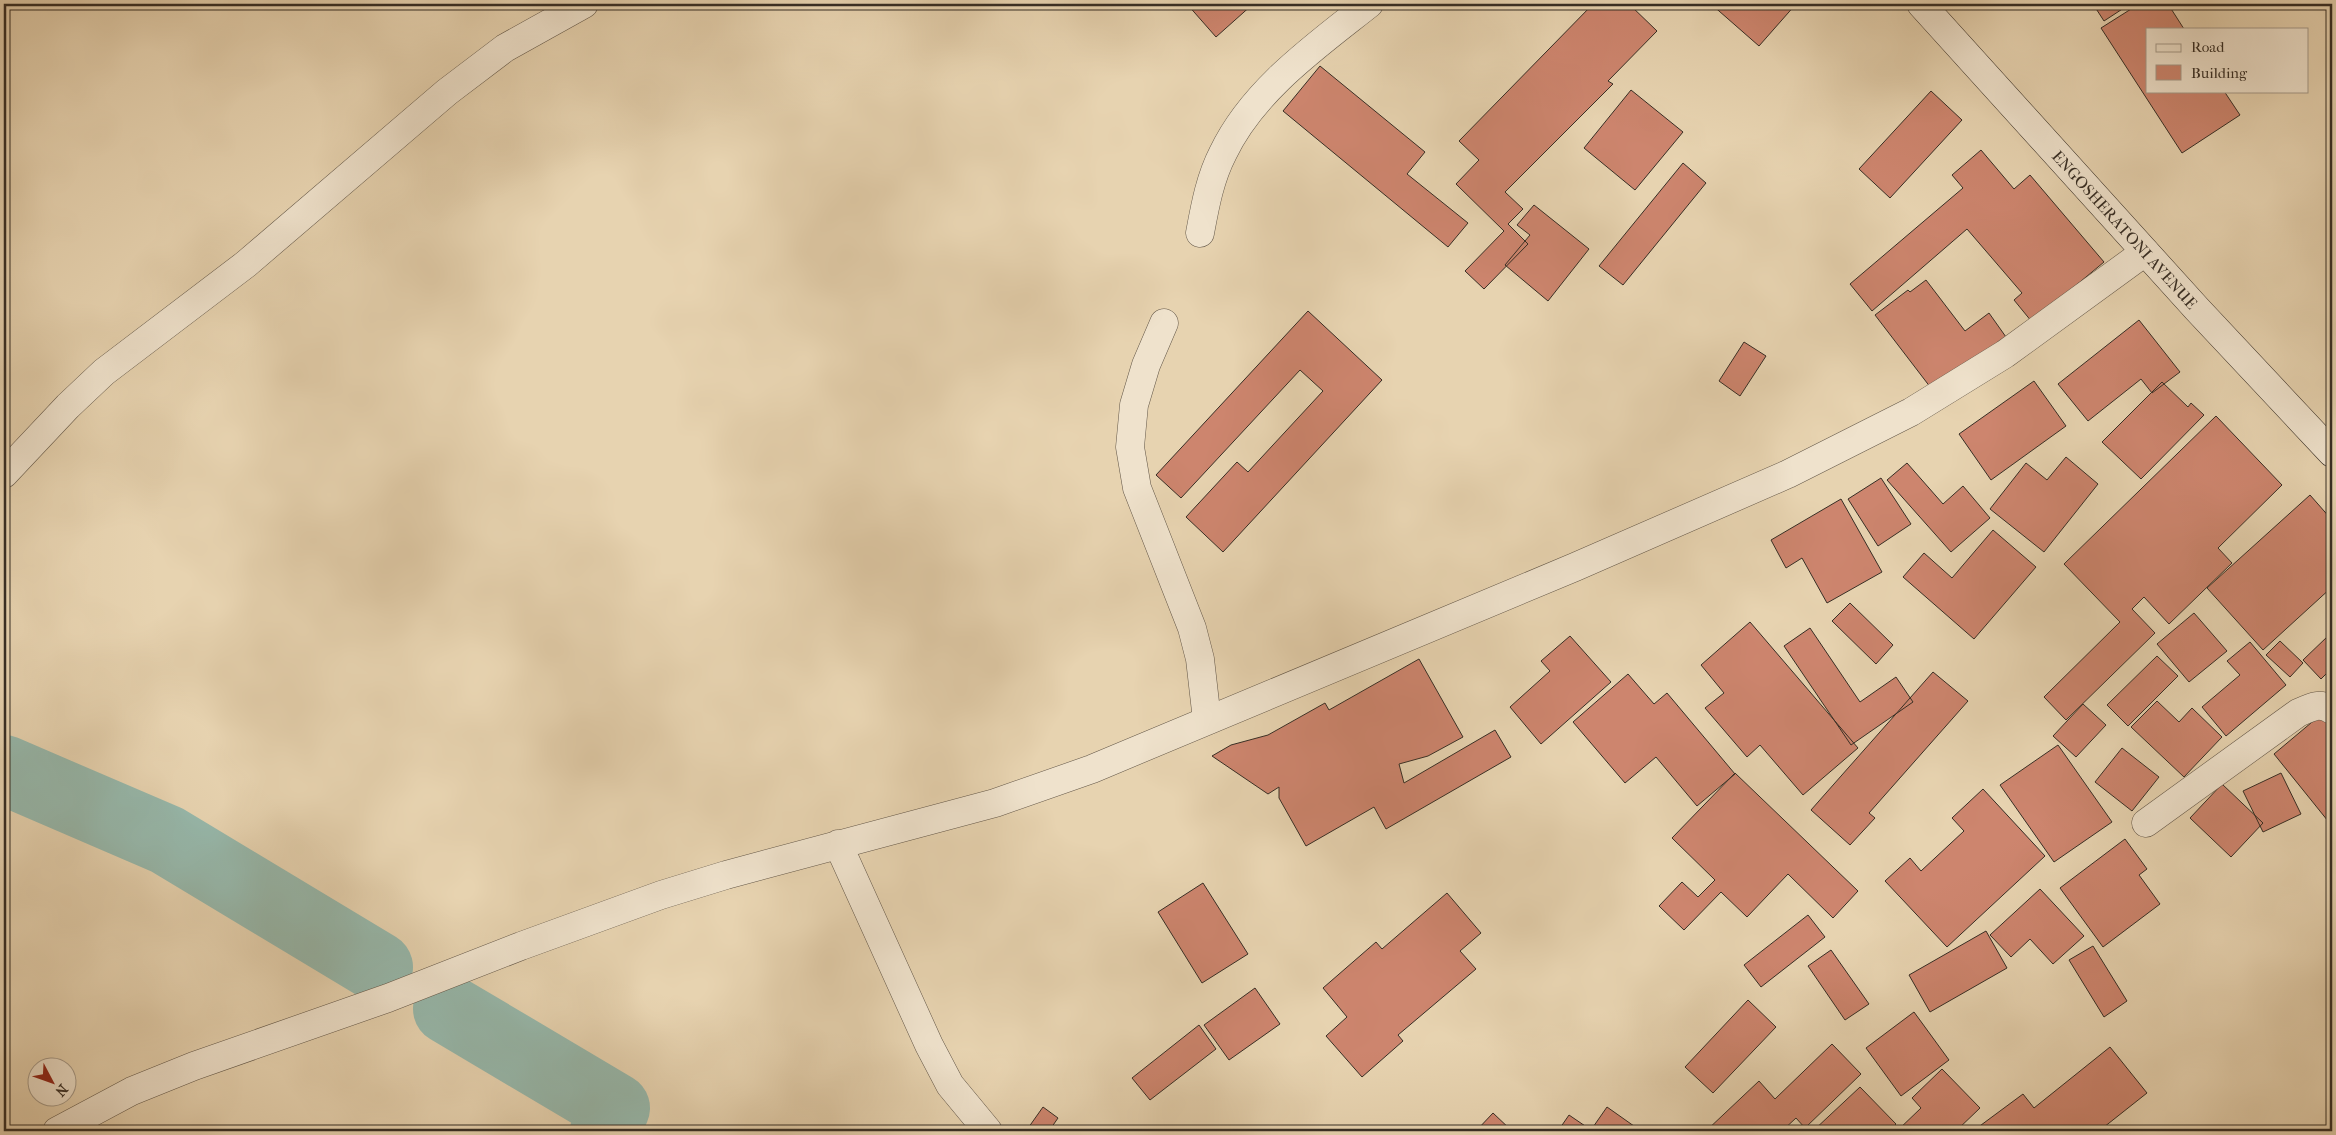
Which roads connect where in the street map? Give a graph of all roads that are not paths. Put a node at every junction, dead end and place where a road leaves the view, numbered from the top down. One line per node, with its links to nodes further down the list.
1 (584, 4): 8 (street)
2 (1369, 4): 4 (street)
3 (1921, 4): 5 (street, ENGOSHERATONI AVENUE)
4 (1200, 233)
5 (2145, 252): 7 (street, ENGOSHERATONI AVENUE); 10 (street)
6 (1164, 323): 10 (street)
7 (2332, 453)
8 (4, 474)
9 (2332, 710): 11 (street)
10 (1207, 720): 12 (street)
11 (2146, 823)
12 (838, 844): 13 (street); 14 (street)
13 (57, 1131)
14 (988, 1131)

